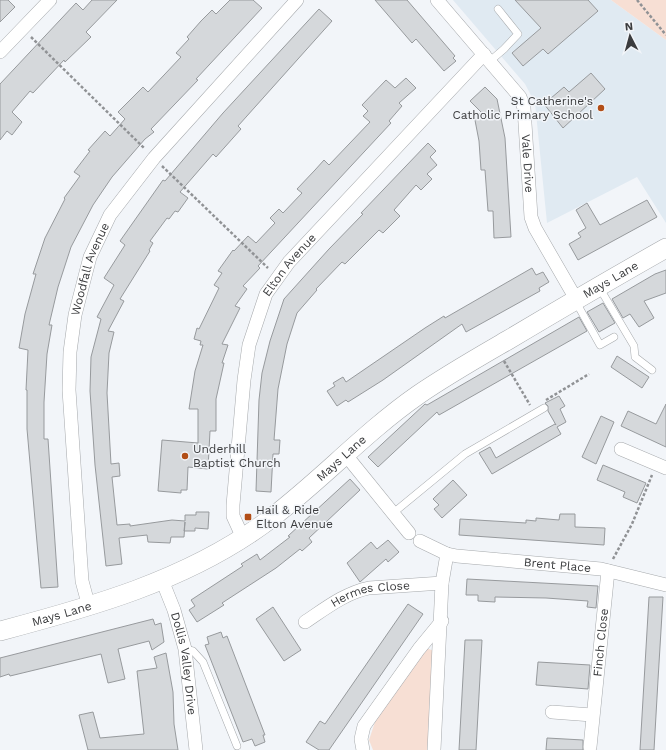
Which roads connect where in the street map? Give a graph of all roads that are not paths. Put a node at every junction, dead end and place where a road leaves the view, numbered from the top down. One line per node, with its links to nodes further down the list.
1 (50, 0): 5 (street)
2 (297, 0): 25 (street, Woodfall Avenue)
3 (438, 0): 6 (street, Vale Drive)
4 (498, 9): 6 (lane)
5 (0, 52)
6 (487, 58): 9 (street, Vale Drive); 18 (street, Elton Avenue)
7 (666, 248): 8 (street, Mays Lane)
8 (598, 286): 9 (street, Mays Lane); 11 (lane)
9 (575, 299): 10 (lane); 14 (street, Mays Lane)
10 (614, 337)
11 (652, 370)
12 (544, 404): 16 (lane)
13 (621, 449): 15 (street)
14 (346, 454): 16 (street); 18 (street, Mays Lane)
15 (661, 466)
16 (392, 514): 17 (street)
17 (409, 533)
18 (243, 538): 22 (street, Mays Lane)
19 (420, 541): 20 (street, Brent Place)
20 (447, 554): 21 (street, Brent Place); 23 (street)
21 (608, 571): 24 (street, Brent Place); 31 (street, Finch Close)
22 (162, 580): 25 (street, Mays Lane); 29 (street, Dollis Valley Drive)
23 (442, 584): 26 (street); 27 (street, Hermes Close)
24 (666, 585)
25 (89, 607): 28 (street, Mays Lane)
26 (442, 621): 35 (street); 36 (street)
27 (305, 622)
28 (0, 631)
29 (185, 649): 32 (lane); 34 (street, Dollis Valley Drive)
30 (552, 712): 31 (street)
31 (592, 715): 33 (street, Finch Close)
32 (237, 746)
33 (590, 747)
34 (196, 750)
35 (363, 750)
36 (434, 750)

